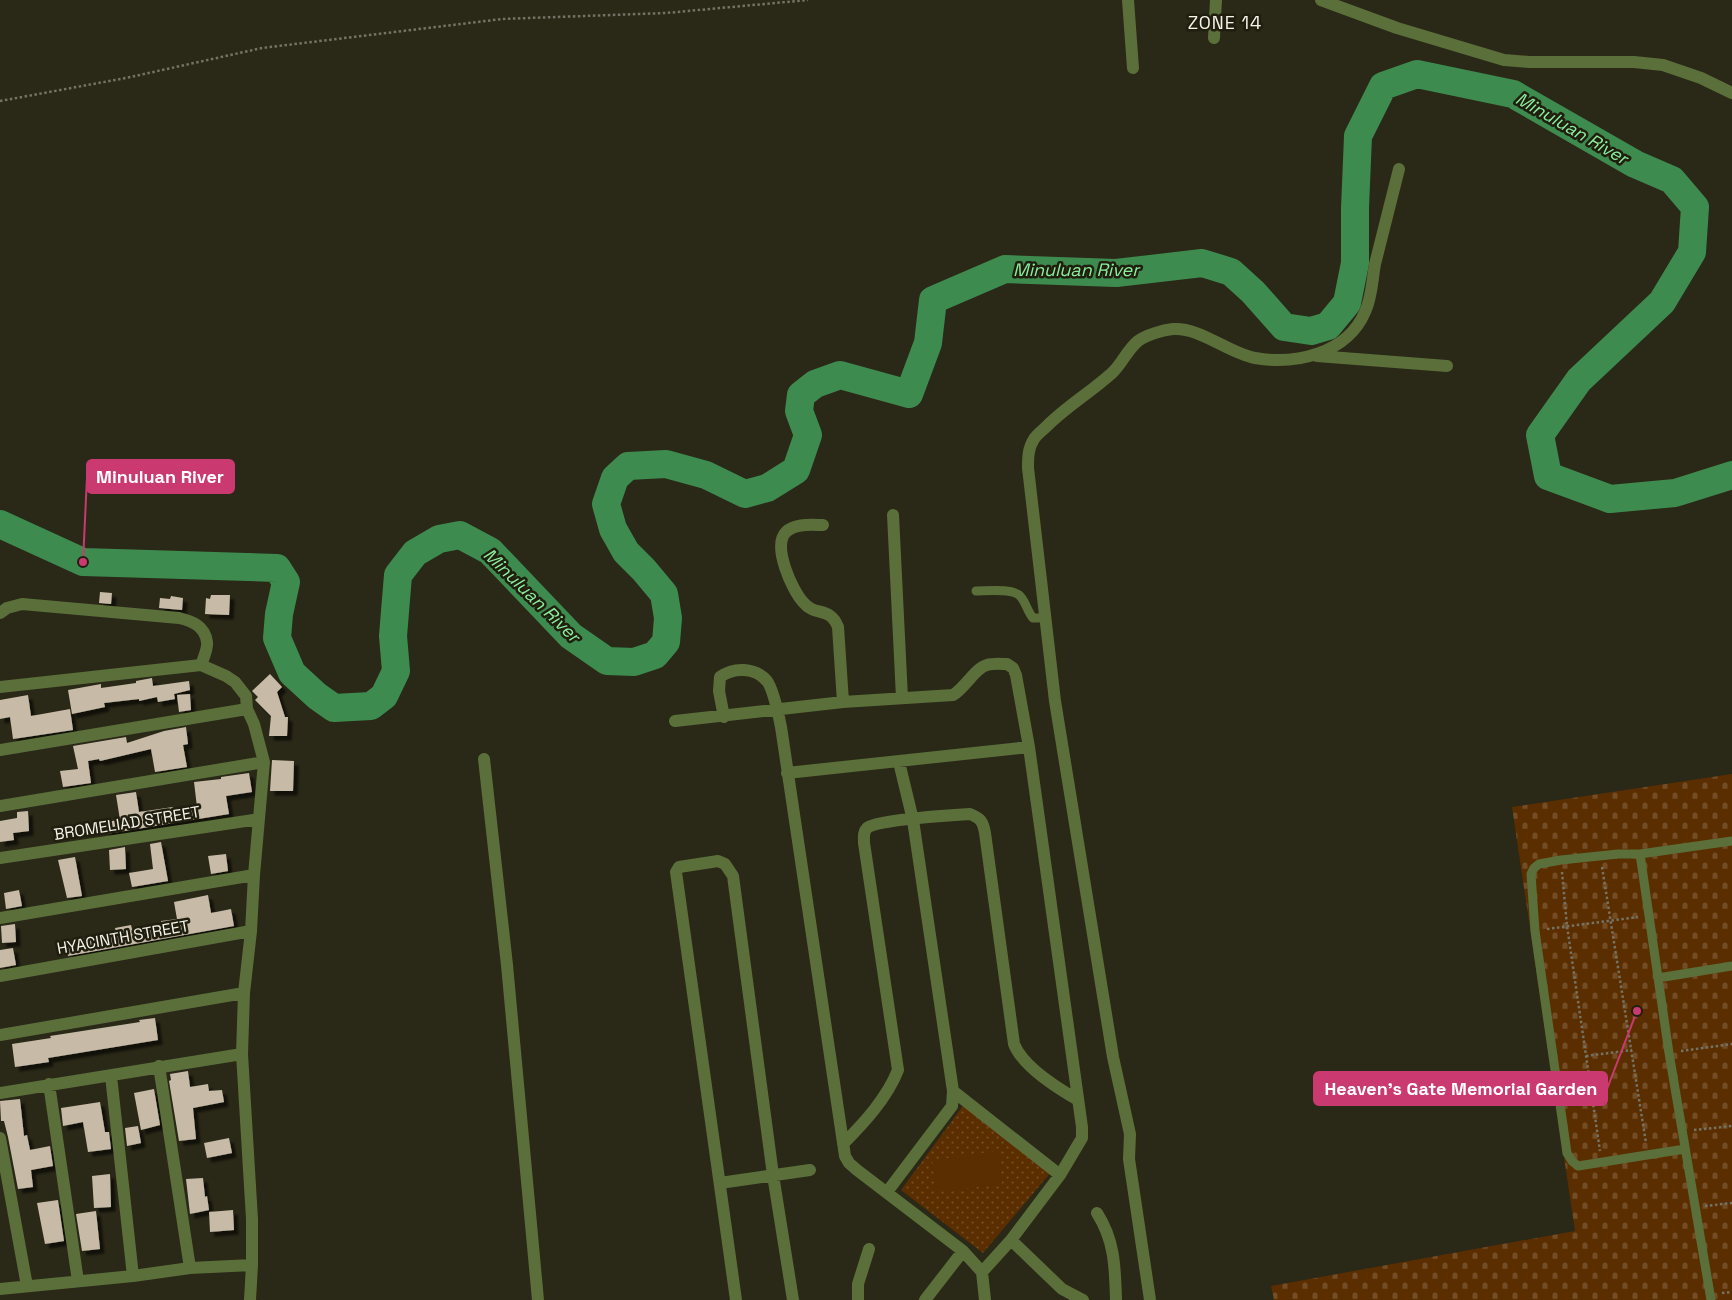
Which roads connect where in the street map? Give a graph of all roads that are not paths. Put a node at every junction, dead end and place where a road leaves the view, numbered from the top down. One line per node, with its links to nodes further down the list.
1 (1128, 0): 5 (street)
2 (1216, 0): 4 (street)
3 (1321, 0): 6 (street)
4 (1214, 38)
5 (1133, 68)
6 (1732, 93)
7 (1399, 169): 8 (street)
8 (1315, 356): 9 (street); 14 (street)
9 (1447, 366)
10 (893, 514): 17 (street)
11 (823, 524): 18 (street)
12 (976, 591): 14 (lane)
13 (0, 613): 15 (street)
14 (1045, 618): 79 (street)
15 (202, 665): 16 (street); 20 (street)
16 (0, 687)
17 (902, 698): 18 (street); 23 (street)
18 (843, 702): 19 (street)
19 (777, 709): 21 (street); 21 (street); 28 (street)
20 (246, 710): 24 (street); 26 (street)
21 (724, 717): 22 (street)
22 (675, 721)
23 (1029, 747): 27 (street); 49 (street)
24 (0, 750)
25 (484, 759): 71 (street)
26 (264, 762): 29 (street); 30 (street)
27 (899, 762): 28 (street); 31 (street)
28 (787, 773): 51 (street)
29 (0, 806)
30 (259, 820): 34 (street, BROMELIAD STREET); 35 (street)
31 (912, 820): 47 (street); 49 (street); 51 (street)
32 (1732, 841): 33 (lane)
33 (1640, 854): 40 (lane); 52 (lane)
34 (0, 858)
35 (254, 875): 36 (street); 37 (street)
36 (0, 918)
37 (251, 931): 39 (street, HYACINTH STREET); 41 (street)
38 (1732, 966): 40 (lane)
39 (0, 976)
40 (1658, 978): 52 (lane)
41 (244, 993): 42 (street); 43 (street)
42 (0, 1035)
43 (242, 1054): 44 (street); 62 (street)
44 (159, 1066): 45 (street); 63 (street)
45 (110, 1076): 46 (street); 65 (street)
46 (49, 1084): 48 (street); 66 (street)
47 (953, 1091): 55 (street); 57 (street)
48 (0, 1092)
49 (1078, 1100): 55 (street)
50 (0, 1138): 67 (street)
51 (843, 1144): 57 (street)
52 (1685, 1149): 80 (lane)
53 (810, 1170): 54 (street)
54 (773, 1175): 56 (street); 56 (street); 73 (street)
55 (1060, 1176): 59 (street)
56 (720, 1183): 72 (street)
57 (887, 1192): 61 (street)
58 (1098, 1213): 78 (street)
59 (1011, 1240): 64 (street); 69 (street)
60 (869, 1249): 74 (street)
61 (963, 1251): 64 (street); 75 (street)
62 (252, 1265): 63 (street); 70 (street)
63 (190, 1268): 65 (street)
64 (982, 1272): 76 (street)
65 (134, 1276): 66 (street)
66 (78, 1281): 67 (street)
67 (27, 1286): 68 (street)
68 (0, 1289)
69 (1061, 1294): 77 (street)
70 (250, 1300)
71 (538, 1300)
72 (736, 1300)
73 (794, 1300)
74 (858, 1300)
75 (925, 1300)
76 (985, 1300)
77 (1083, 1300)
78 (1116, 1300)
79 (1150, 1300)
80 (1711, 1300)

